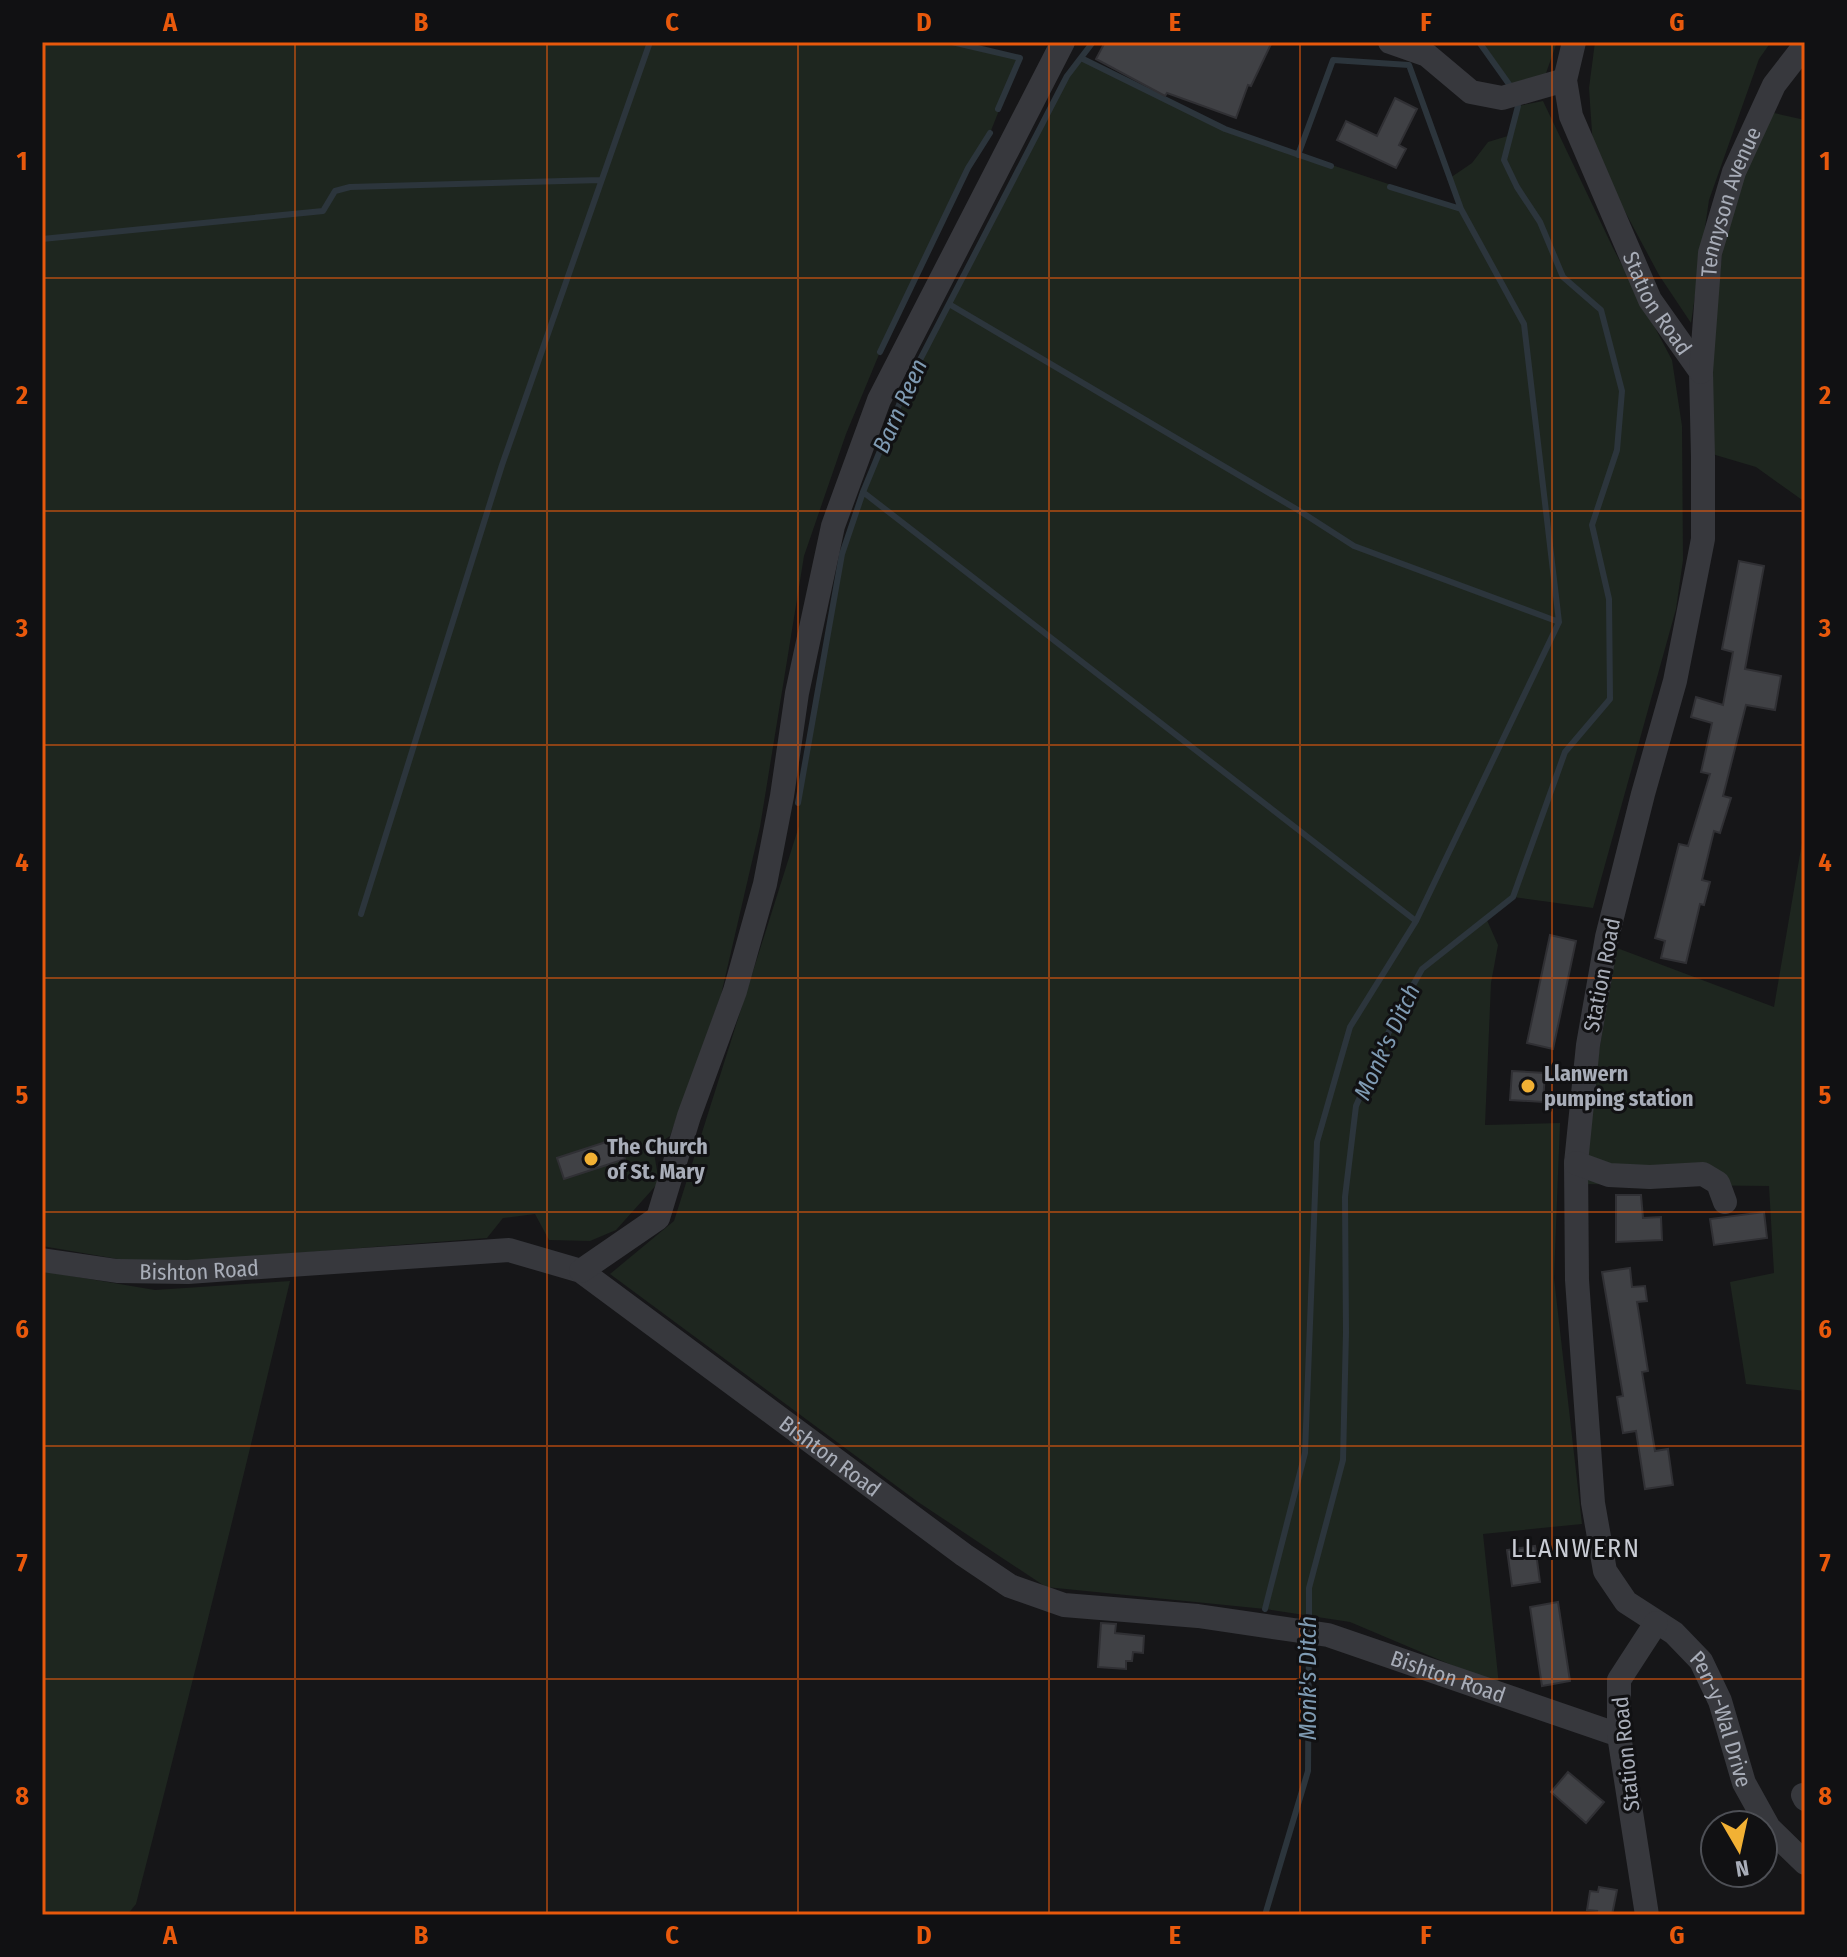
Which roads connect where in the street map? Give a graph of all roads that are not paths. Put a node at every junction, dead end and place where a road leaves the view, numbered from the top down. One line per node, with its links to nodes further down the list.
1 (1063, 42): 10 (street)
2 (1390, 42): 5 (street)
3 (1574, 42): 5 (street, Station Road)
4 (1805, 45): 6 (street, Tennyson Avenue)
5 (1565, 80): 6 (street, Station Road)
6 (1701, 372): 7 (street, Station Road)
7 (1576, 1163): 8 (street); 11 (street, Station Road)
8 (1725, 1202)
9 (42, 1260): 10 (street, Bishton Road)
10 (581, 1271): 12 (street, Bishton Road)
11 (1656, 1623): 12 (street, Station Road); 13 (street, Pen-y-Wal Drive)
12 (1619, 1735): 14 (street, Station Road)
13 (1805, 1863)
14 (1647, 1915)

